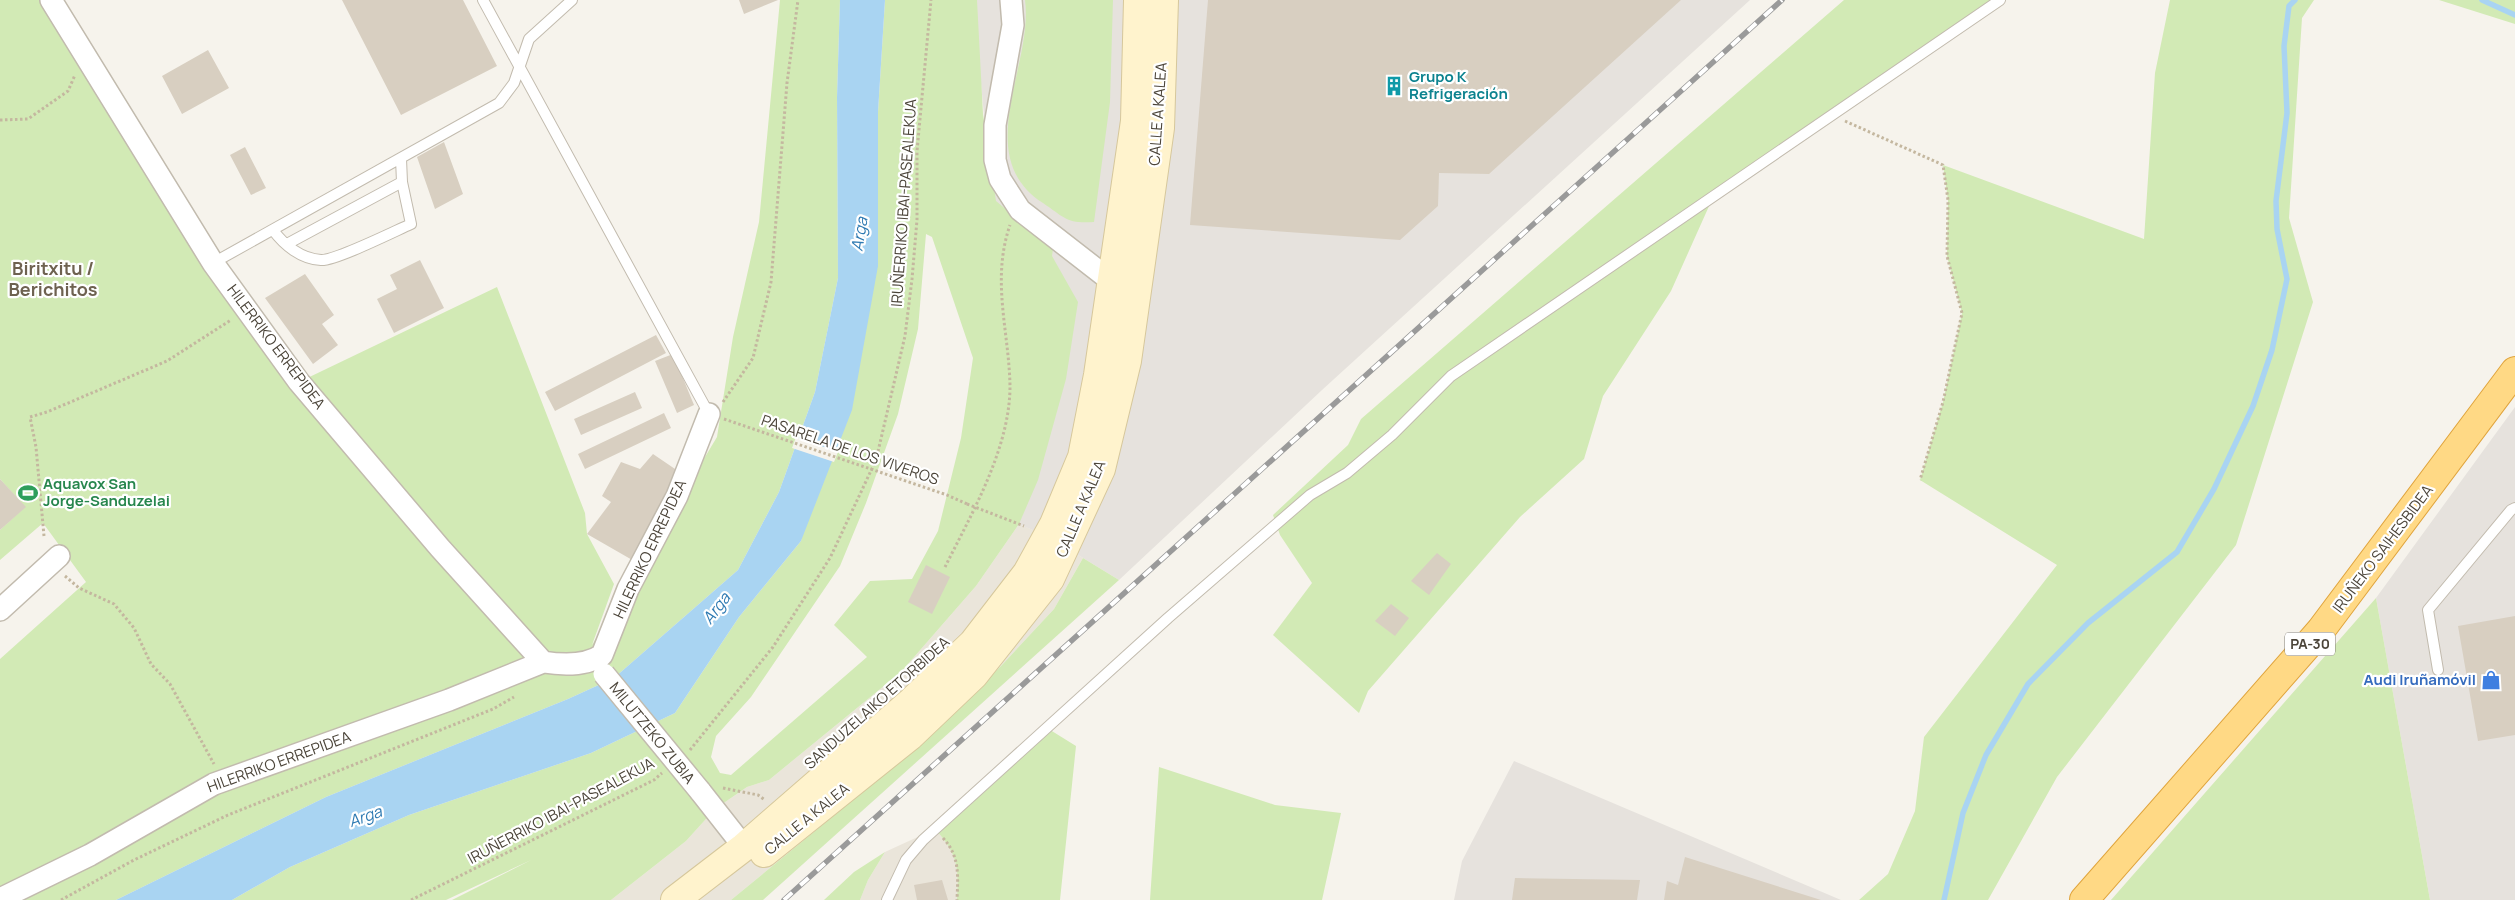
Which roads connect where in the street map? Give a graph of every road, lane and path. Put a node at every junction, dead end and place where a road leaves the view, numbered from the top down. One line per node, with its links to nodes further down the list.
1 (50, 0): 10 (street, HILERRIKO ERREPIDEA)
2 (482, 0): 11 (lane)
3 (572, 0): 11 (lane)
4 (798, 0): 23 (path)
5 (931, 0): 36 (path, IRUÑERRIKO IBAI-PASEALEKUA)
6 (1011, 0): 16 (street)
7 (1138, 0): 20 (main road, CALLE A KALEA)
8 (1164, 0): 46 (main road, CALLE A KALEA)
9 (2000, 0): 12 (lane)
10 (86, 58): 13 (path); 19 (street, HILERRIKO ERREPIDEA)
11 (518, 67): 14 (lane); 23 (lane)
12 (1831, 114): 24 (path); 45 (lane)
13 (0, 120)
14 (400, 159): 15 (lane); 17 (lane)
15 (402, 182): 18 (lane); 18 (lane)
16 (1020, 210): 20 (street); 25 (path)
17 (273, 230): 18 (lane); 19 (lane)
18 (287, 244)
19 (213, 263): 21 (street, HILERRIKO ERREPIDEA)
20 (1110, 280): 46 (main road, CALLE A KALEA)
21 (243, 303): 28 (path); 32 (street, HILERRIKO ERREPIDEA)
22 (2515, 371): 54 (highway, IRUÑEKO SAIHESBIDEA / PA-30)
23 (717, 417): 25 (path, PASARELA DE LOS VIVEROS, bridge); 33 (street, HILERRIKO ERREPIDEA)
24 (1920, 480)
25 (975, 506): 27 (path, PASARELA DE LOS VIVEROS); 30 (path)
26 (2515, 508): 34 (lane)
27 (1024, 526)
28 (44, 536)
29 (62, 566): 31 (street); 40 (path)
30 (945, 566)
31 (0, 610)
32 (543, 662): 33 (street, HILERRIKO ERREPIDEA); 40 (street, HILERRIKO ERREPIDEA)
33 (599, 668): 41 (street, MILUTZEKO ZUBIA, bridge)
34 (2438, 670)
35 (518, 694): 48 (path)
36 (695, 746): 37 (path, IRUÑERRIKO IBAI-PASEALEKUA); 38 (path)
37 (684, 754)
38 (697, 754)
39 (666, 769): 49 (path, IRUÑERRIKO IBAI-PASEALEKUA)
40 (224, 780): 47 (street, HILERRIKO ERREPIDEA)
41 (710, 789): 43 (path); 46 (street, MILUTZEKO ZUBIA)
42 (772, 795): 43 (path)
43 (766, 800): 44 (path)
44 (759, 805)
45 (935, 829): 52 (lane); 53 (path)
46 (748, 855): 50 (main road); 51 (main road)
47 (0, 899)
48 (61, 900)
49 (411, 900)
50 (675, 900)
51 (703, 900)
52 (887, 900)
53 (957, 900)
54 (2084, 900)

